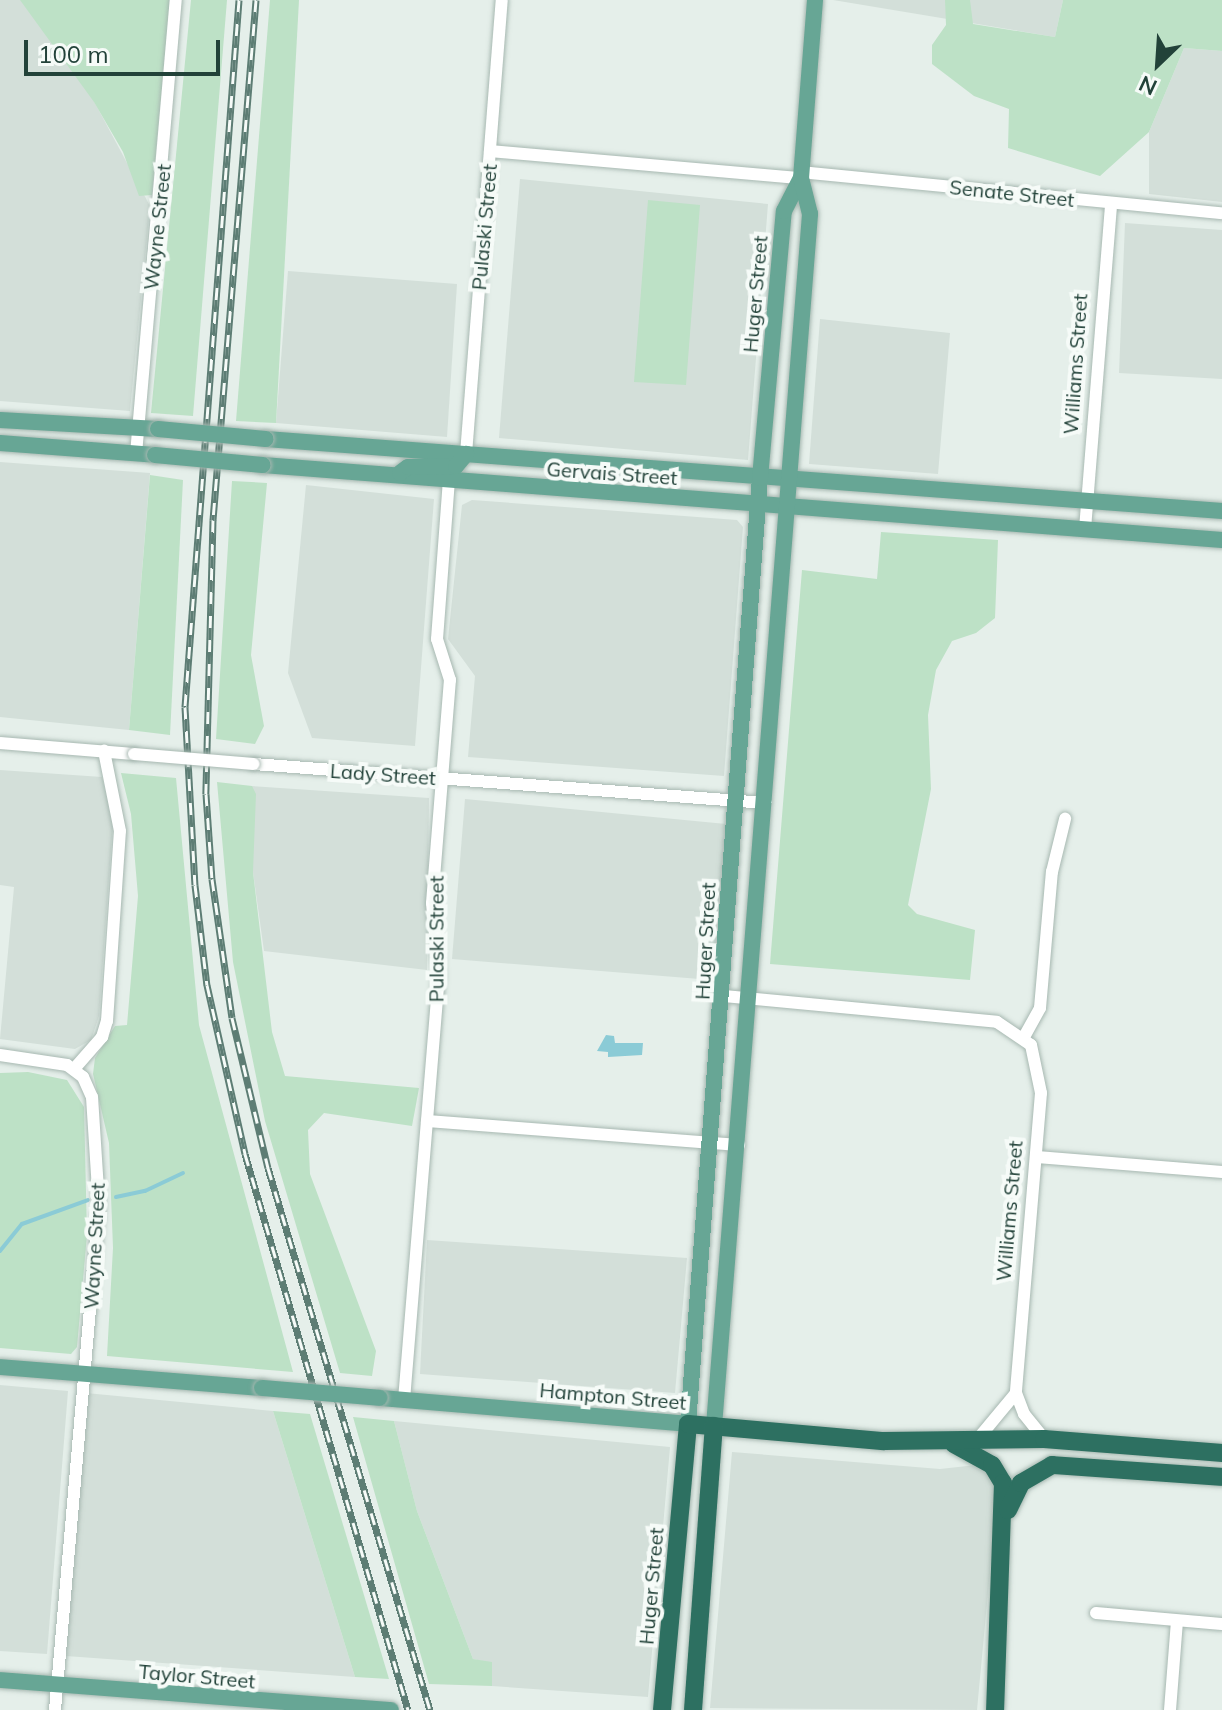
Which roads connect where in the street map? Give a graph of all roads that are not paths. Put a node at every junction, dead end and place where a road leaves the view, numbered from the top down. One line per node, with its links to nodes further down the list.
1 (176, 0): 9 (street, Wayne Street)
2 (502, 0): 4 (street, Pulaski Street)
3 (815, 0): 5 (main road, Huger Street)
4 (490, 151): 5 (street, Senate Street); 12 (street, Pulaski Street)
5 (801, 175): 6 (street, Senate Street); 14 (main road, Huger Street); 16 (main road, Huger Street)
6 (1111, 203): 7 (street, Senate Street); 17 (street, Williams Street)
7 (1222, 213)
8 (0, 420): 9 (main road, Gervais Street)
9 (139, 428): 11 (street, Wayne Street); 12 (main road, Gervais Street, bridge)
10 (0, 443): 11 (main road, Gervais Street)
11 (136, 454): 13 (main road, Gervais Street, bridge)
12 (466, 454): 13 (main road); 14 (main road, Gervais Street)
13 (398, 476): 15 (main road, Gervais Street)
14 (760, 478): 16 (main road, Gervais Street); 18 (main road, Huger Street)
15 (449, 480): 18 (main road, Gervais Street); 25 (street, Pulaski Street)
16 (791, 480): 17 (main road, Gervais Street); 19 (main road, Huger Street)
17 (1087, 502): 20 (main road, Gervais Street); 21 (street, Williams Street)
18 (758, 504): 19 (main road, Gervais Street); 26 (main road, Huger Street)
19 (789, 507): 21 (main road, Gervais Street); 27 (main road, Huger Street)
20 (1222, 511)
21 (1085, 529): 22 (main road, Gervais Street)
22 (1222, 540)
23 (0, 743): 24 (street, Lady Street)
24 (104, 751): 25 (street, Lady Street, bridge); 33 (street)
25 (443, 778): 26 (street, Lady Street); 34 (street, Pulaski Street)
26 (735, 801): 27 (street, Lady Street); 29 (main road, Huger Street)
27 (766, 803): 30 (main road, Huger Street)
28 (1065, 819): 31 (street)
29 (724, 996): 30 (street); 35 (main road, Huger Street)
30 (751, 999): 31 (street); 36 (main road, Huger Street)
31 (1024, 1037): 37 (street, Williams Street)
32 (0, 1055): 33 (street)
33 (74, 1069): 40 (street, Wayne Street)
34 (427, 1121): 35 (street); 42 (street, Pulaski Street)
35 (711, 1143): 36 (street); 43 (main road, Huger Street)
36 (739, 1145): 44 (main road, Huger Street)
37 (1037, 1157): 38 (street); 41 (street, Williams Street)
38 (1222, 1172)
39 (0, 1367): 40 (main road, Hampton Street)
40 (81, 1374): 42 (main road, Hampton Street, bridge); 55 (street, Wayne Street)
41 (1016, 1393): 45 (street); 46 (street)
42 (404, 1400): 43 (main road, Hampton Street)
43 (688, 1424): 44 (highway, Hampton Street); 59 (highway, Huger Street)
44 (714, 1426): 47 (highway, Hampton Street); 60 (highway, Huger Street)
45 (1044, 1439): 46 (highway, Hampton Street); 48 (highway, Hampton Street)
46 (974, 1443): 47 (highway, Hampton Street)
47 (953, 1444): 50 (highway)
48 (1222, 1453)
49 (1222, 1477): 50 (highway)
50 (1005, 1522): 61 (highway)
51 (1096, 1613): 52 (street)
52 (1177, 1621): 53 (street); 62 (street)
53 (1222, 1624)
54 (0, 1680): 55 (main road, Taylor Street)
55 (58, 1684): 56 (main road, Taylor Street); 57 (street, Wayne Street)
56 (359, 1709): 58 (main road, Taylor Street)
57 (55, 1710)
58 (391, 1710)
59 (662, 1710)
60 (693, 1710)
61 (995, 1710)
62 (1170, 1710)

